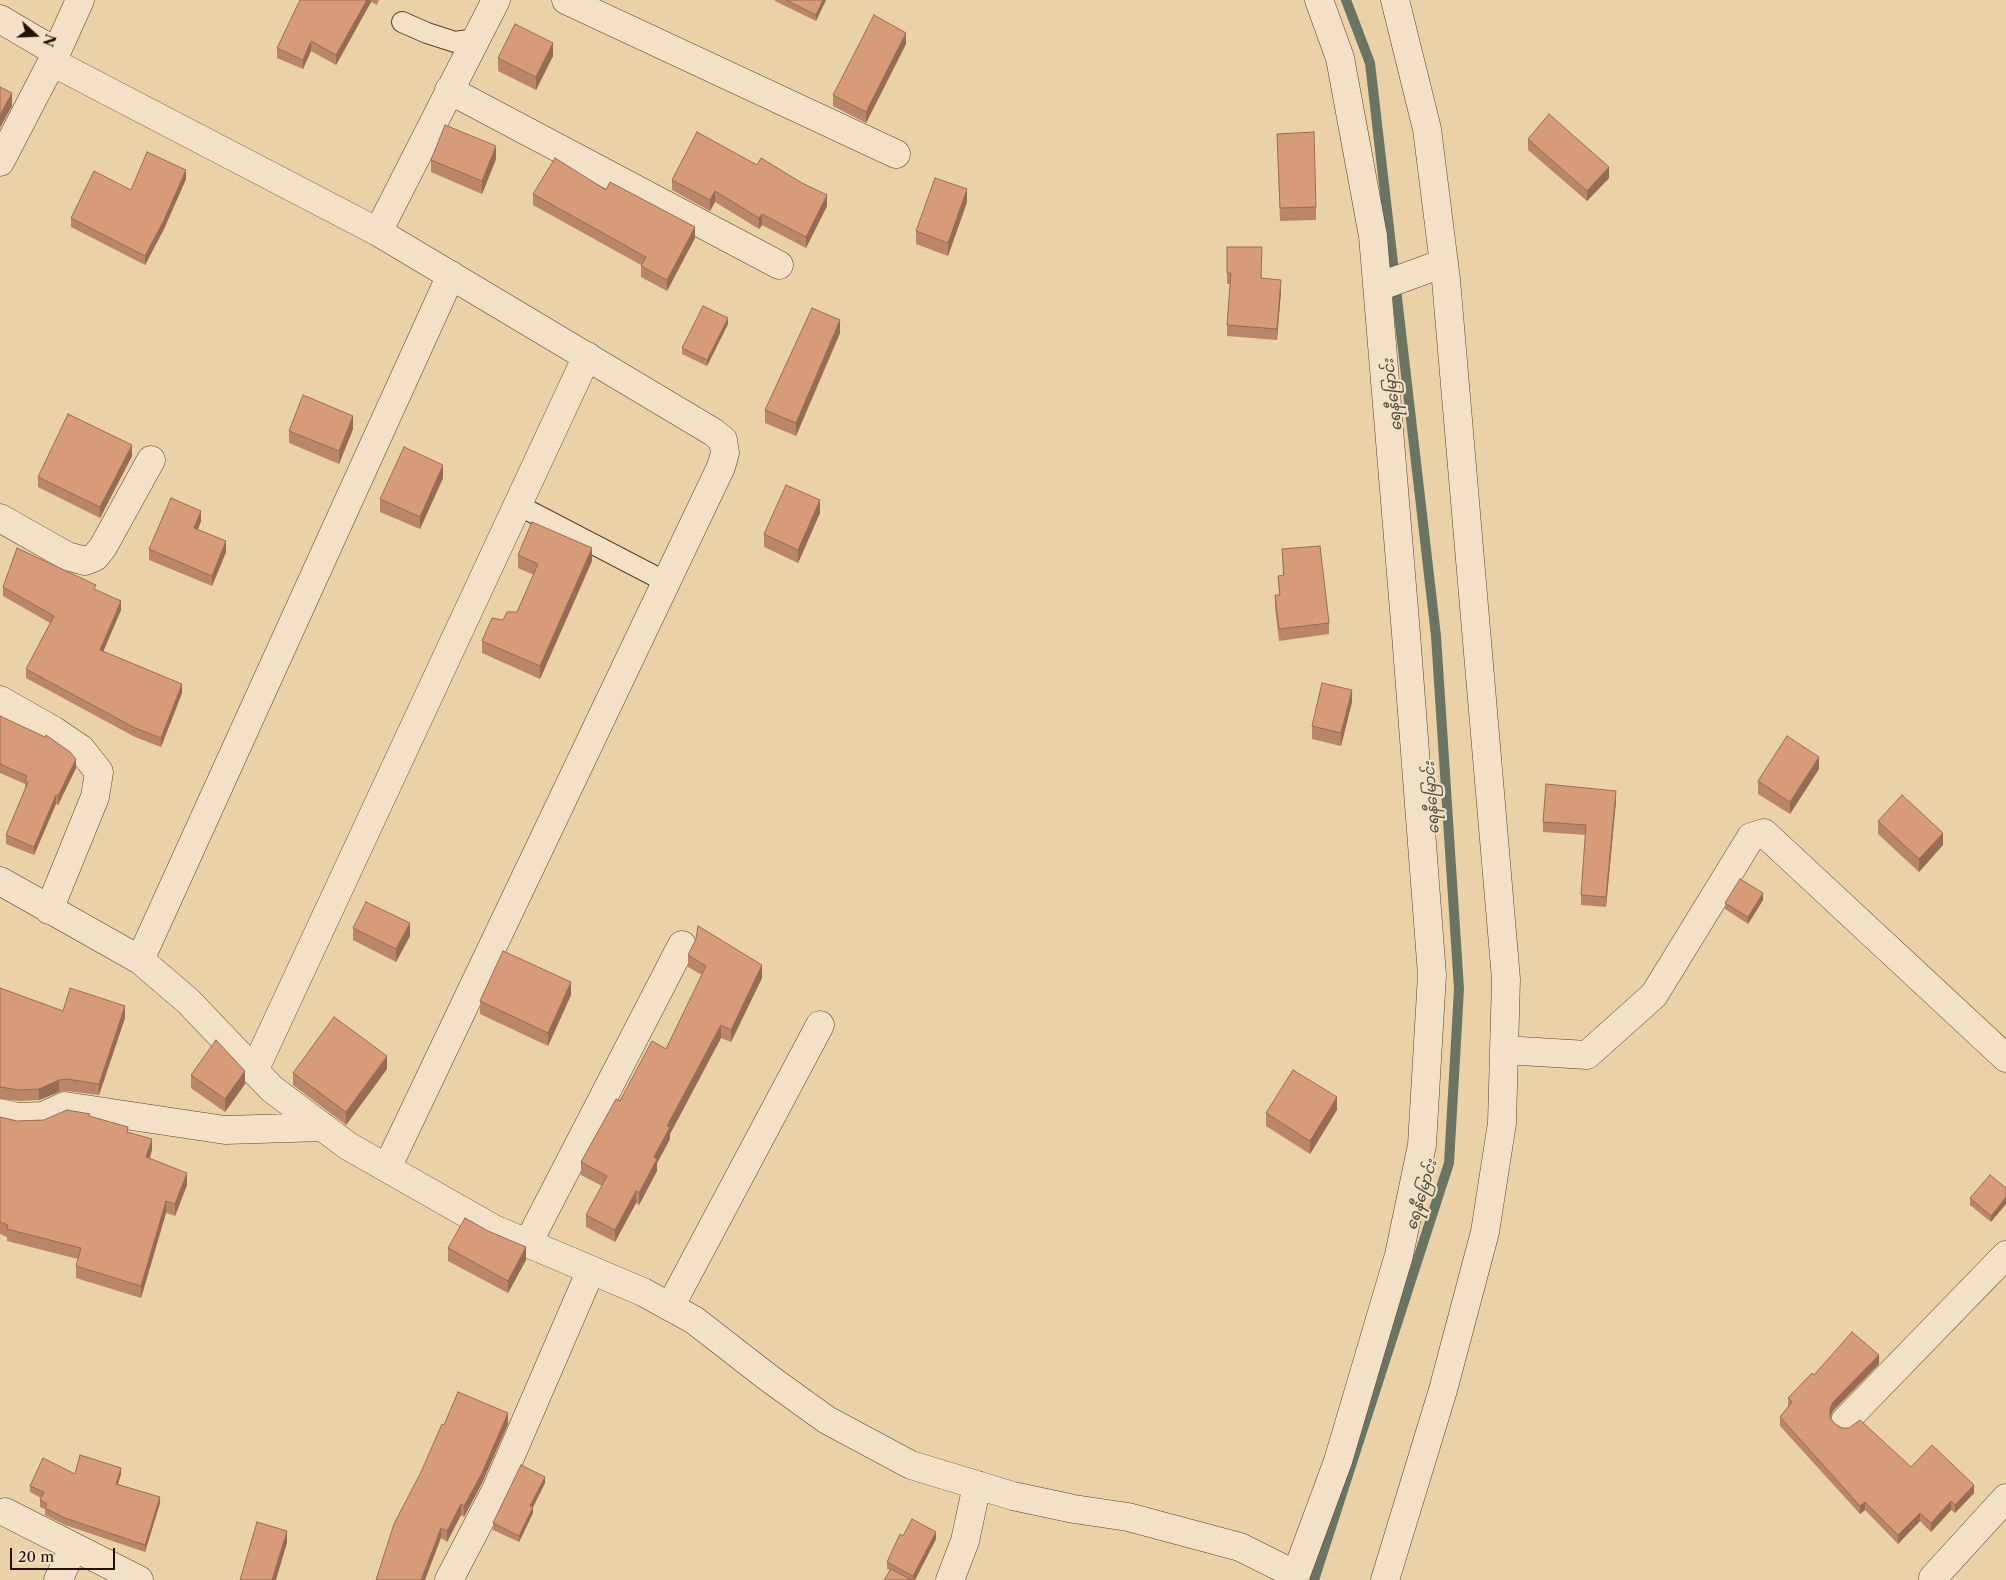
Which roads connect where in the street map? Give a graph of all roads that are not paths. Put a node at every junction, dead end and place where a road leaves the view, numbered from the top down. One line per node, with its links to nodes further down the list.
1 (80, 0): 9 (street)
2 (496, 0): 8 (street)
3 (566, 0): 11 (street)
4 (1320, 0): 17 (street)
5 (1395, 0): 15 (street)
6 (0, 19): 9 (street)
7 (402, 22): 8 (lane)
8 (476, 39): 10 (street)
9 (54, 57): 12 (street); 13 (street)
10 (449, 90): 13 (street); 14 (street)
11 (896, 154)
12 (0, 162)
13 (378, 232): 16 (street)
14 (779, 265)
15 (1440, 265): 17 (street); 29 (street)
16 (451, 275): 18 (street); 27 (street)
17 (1382, 286): 44 (street)
18 (587, 356): 20 (street); 22 (street)
19 (151, 460): 21 (street)
20 (518, 505): 22 (lane); 31 (street)
21 (0, 518)
22 (666, 582): 34 (street)
23 (0, 700): 25 (street)
24 (0, 881): 25 (street)
25 (49, 910): 27 (street)
26 (682, 945): 35 (street)
27 (140, 960): 31 (street)
28 (820, 1025): 38 (street)
29 (1504, 1050): 30 (street); 50 (street)
30 (2006, 1058)
31 (254, 1071): 33 (street)
32 (0, 1113): 33 (street)
33 (323, 1127): 34 (street)
34 (387, 1168): 35 (street)
35 (528, 1243): 37 (street)
36 (2006, 1255): 39 (street)
37 (591, 1270): 38 (street); 48 (street)
38 (670, 1307): 40 (street)
39 (1845, 1421)
40 (977, 1485): 44 (street); 49 (street)
41 (2006, 1498): 45 (street)
42 (5, 1512): 43 (street)
43 (74, 1548): 46 (street); 47 (street)
44 (1295, 1577)
45 (1933, 1578)
46 (58, 1580)
47 (139, 1580)
48 (449, 1580)
49 (950, 1580)
50 (1385, 1580)

